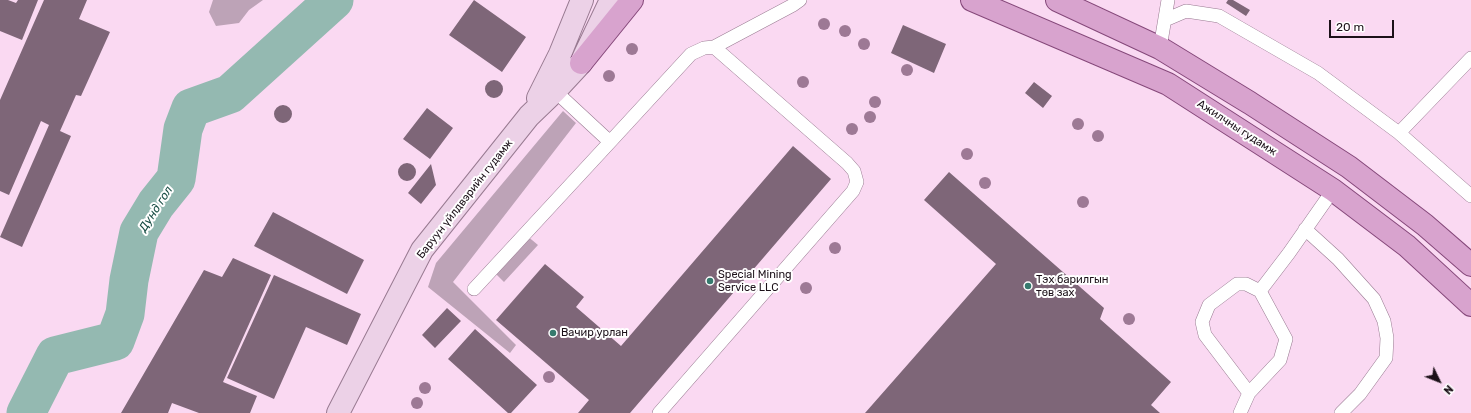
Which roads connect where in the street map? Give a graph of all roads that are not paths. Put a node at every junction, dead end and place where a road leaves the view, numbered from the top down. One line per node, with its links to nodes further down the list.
1 (582, 0): 14 (street, Баруун үйлдвэрийн гудамж)
2 (611, 0): 12 (street, Баруун үйлдвэрийн гудамж)
3 (632, 0): 12 (main road)
4 (800, 0): 9 (lane)
5 (972, 0): 18 (main road, Ажилчны гудамж)
6 (1057, 0): 10 (main road)
7 (1168, 0): 8 (lane)
8 (1164, 20): 10 (lane); 15 (lane)
9 (714, 47): 16 (lane); 27 (lane)
10 (1160, 48): 17 (main road)
11 (1471, 58): 15 (lane)
12 (581, 63): 13 (street, Баруун үйлдвэрийн гудамж)
13 (554, 91): 14 (street, Баруун үйлдвэрийн гудамж); 16 (lane)
14 (529, 116): 26 (street, Баруун үйлдвэрийн гудамж)
15 (1399, 133): 19 (lane)
16 (610, 142): 22 (lane)
17 (1349, 167): 18 (main road); 21 (main road)
18 (1333, 190): 20 (lane); 24 (main road, Ажилчны гудамж)
19 (1471, 196)
20 (1304, 229): 23 (lane); 29 (lane)
21 (1471, 265)
22 (474, 289)
23 (1260, 291): 25 (lane); 25 (lane)
24 (1471, 305)
25 (1249, 392): 28 (lane)
26 (338, 413)
27 (658, 413)
28 (1240, 413)
29 (1341, 413)

